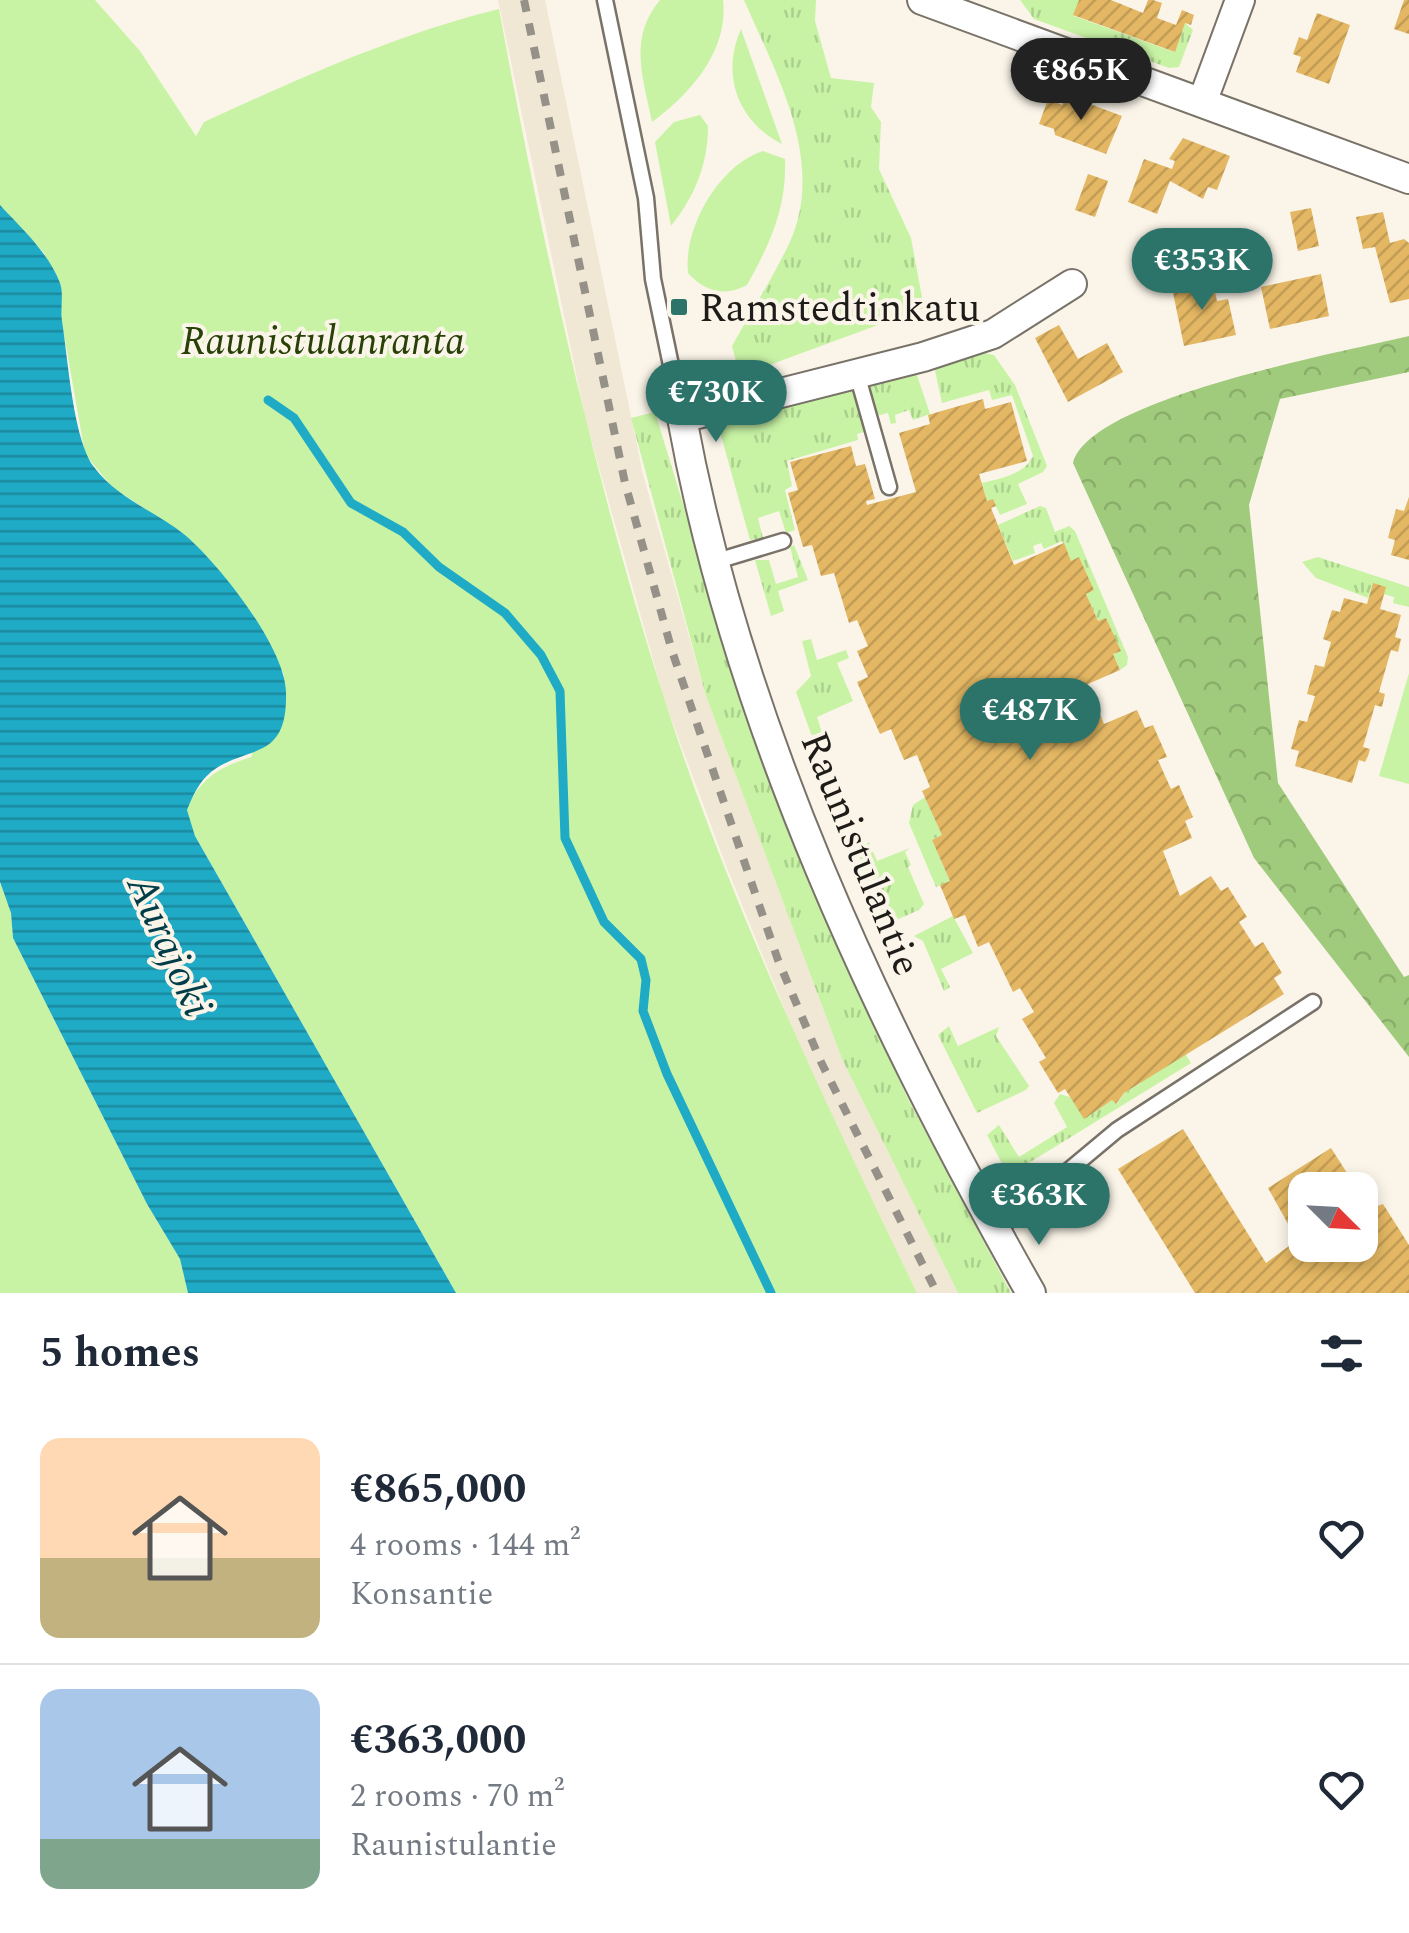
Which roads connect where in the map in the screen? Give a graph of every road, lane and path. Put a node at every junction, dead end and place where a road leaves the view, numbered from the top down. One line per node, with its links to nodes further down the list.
1 (605, 0): 9 (lane)
2 (922, 0): 4 (street)
3 (1240, 0): 5 (street)
4 (992, 12): 5 (street)
5 (1203, 100): 6 (street)
6 (1409, 179)
7 (1072, 284): 8 (street)
8 (857, 374): 9 (street); 10 (lane)
9 (682, 418): 12 (street, Raunistulantie)
10 (889, 487)
11 (783, 542): 12 (lane)
12 (717, 561): 14 (street, Raunistulantie)
13 (1312, 1002): 14 (lane)
14 (996, 1231): 15 (street, Raunistulantie)
15 (1031, 1293)

